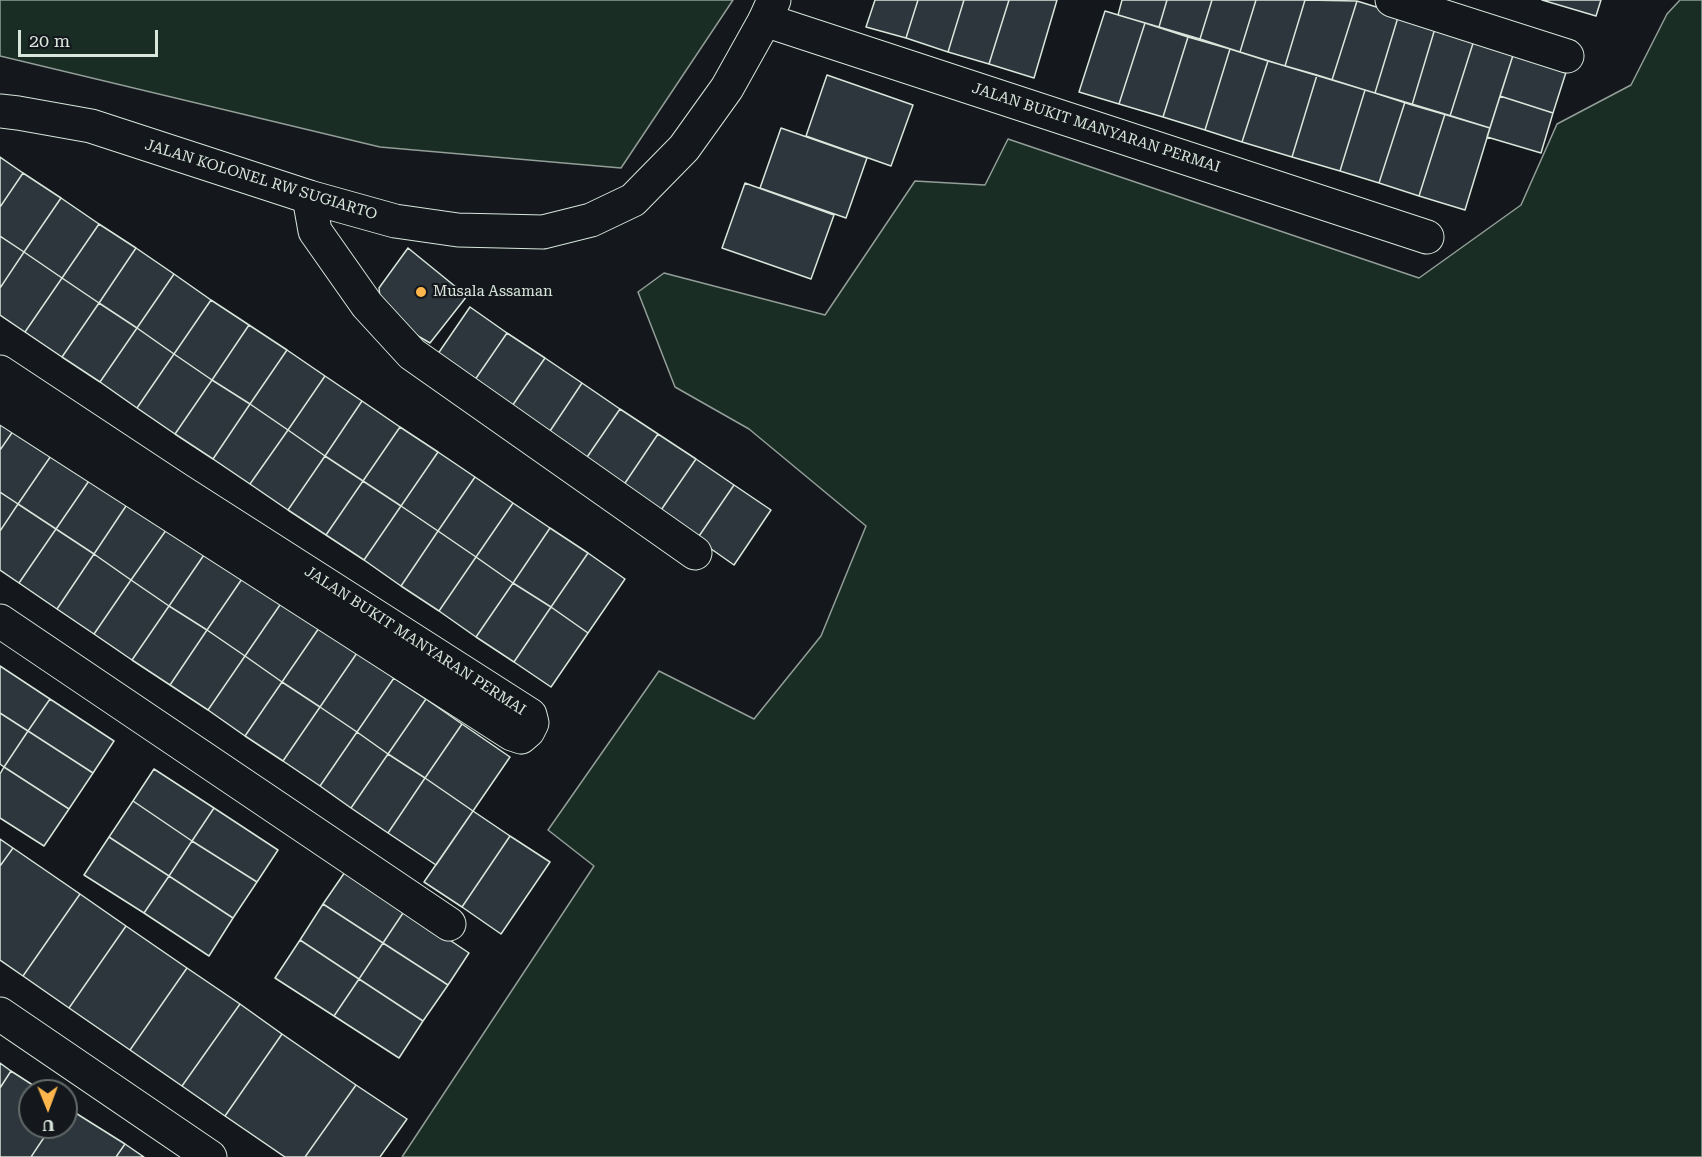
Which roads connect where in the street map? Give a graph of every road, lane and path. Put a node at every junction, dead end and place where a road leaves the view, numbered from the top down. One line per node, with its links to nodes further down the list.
1 (1392, 0): 3 (street)
2 (769, 10): 5 (street, JALAN KOLONEL RW SUGIARTO); 6 (street, JALAN BUKIT MANYARAN PERMAI)
3 (1567, 56)
4 (0, 111): 5 (street, JALAN KOLONEL RW SUGIARTO)
5 (309, 197): 9 (street)
6 (1427, 237)
7 (0, 372): 8 (street, JALAN BUKIT MANYARAN PERMAI)
8 (0, 405)
9 (695, 553)
10 (0, 621): 11 (street)
11 (449, 924)
12 (0, 1014): 13 (street)
13 (210, 1157)

